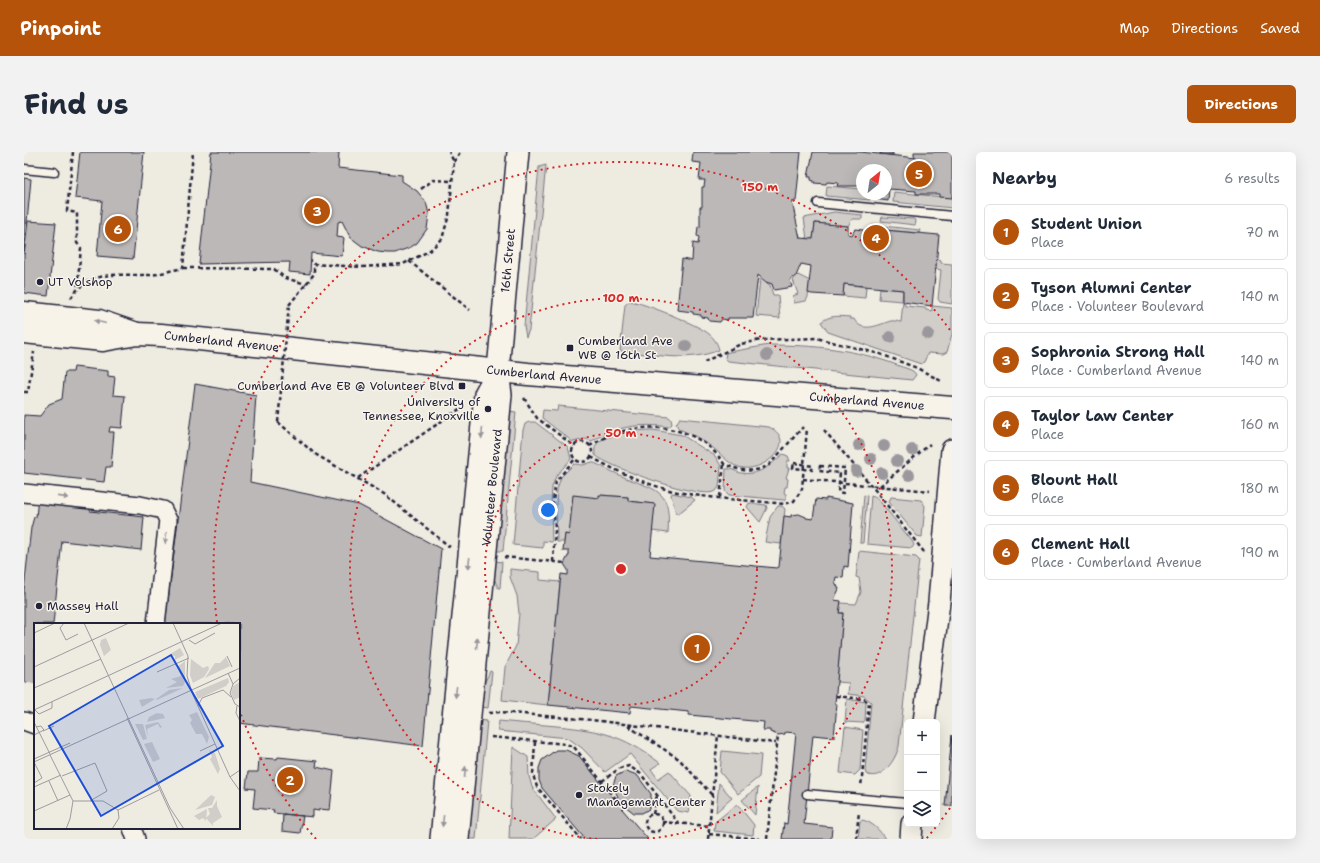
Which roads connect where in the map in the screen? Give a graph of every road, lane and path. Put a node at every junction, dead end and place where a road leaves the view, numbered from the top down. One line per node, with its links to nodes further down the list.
1 (73, 152): 16 (path)
2 (193, 152): 14 (path)
3 (449, 152): 6 (path)
4 (460, 152): 6 (path)
5 (518, 152): 23 (street, 16th Street)
6 (454, 162): 9 (path)
7 (24, 169): 8 (lane)
8 (54, 172)
9 (452, 181): 10 (path); 13 (path)
10 (421, 189)
11 (818, 203): 12 (lane)
12 (952, 216)
13 (409, 261): 15 (path); 18 (path)
14 (183, 268): 15 (path); 16 (path)
15 (306, 284): 41 (path, bridge)
16 (76, 290): 17 (path)
17 (69, 302)
18 (470, 310)
19 (24, 313): 20 (main road, Cumberland Avenue, one-way to 19)
20 (137, 334): 21 (main road, Cumberland Avenue); 23 (main road, Cumberland Avenue)
21 (29, 339): 25 (path)
22 (704, 362): 24 (path)
23 (498, 370): 28 (main road, Cumberland Avenue); 86 (street, Volunteer Boulevard, one-way to 86); 87 (street, Volunteer Boulevard, one-way to 23)
24 (943, 382)
25 (24, 392)
26 (524, 398): 33 (path)
27 (464, 406): 41 (path)
28 (952, 408)
29 (803, 427): 38 (path)
30 (807, 428): 39 (path)
31 (824, 430): 45 (path)
32 (930, 444): 46 (path)
33 (574, 446): 34 (path); 37 (path)
34 (590, 446): 36 (path); 38 (path)
35 (952, 450): 51 (street)
36 (591, 457): 37 (path); 50 (path)
37 (576, 459): 55 (path)
38 (724, 464): 50 (path)
39 (804, 465): 40 (path); 40 (path); 40 (path)
40 (804, 469): 42 (path)
41 (358, 478): 52 (path)
42 (803, 479): 43 (path); 50 (path)
43 (839, 483): 44 (path); 44 (path); 44 (path)
44 (844, 483): 45 (path)
45 (871, 485): 46 (path); 47 (path)
46 (880, 486): 47 (path); 48 (path)
47 (875, 490): 53 (path)
48 (930, 491)
49 (24, 493): 57 (street, one-way to 57)
50 (720, 497)
51 (948, 526): 62 (street)
52 (451, 547)
53 (924, 552)
54 (501, 556): 55 (path)
55 (553, 562): 56 (path)
56 (565, 563)
57 (156, 623)
58 (836, 696): 76 (path)
59 (487, 713): 64 (path)
60 (34, 714): 61 (street)
61 (24, 716)
62 (924, 719)
63 (24, 721): 65 (street)
64 (626, 724): 66 (path); 72 (path)
65 (34, 725)
66 (718, 735): 70 (path); 72 (path)
67 (778, 735): 70 (path)
68 (491, 737): 69 (path)
69 (535, 742): 71 (path); 88 (path)
70 (776, 743): 91 (path)
71 (602, 781): 74 (path); 75 (path)
72 (712, 794): 81 (path)
73 (807, 794): 76 (lane)
74 (657, 795): 78 (path); 80 (path)
75 (616, 799)
76 (860, 799): 77 (lane); 92 (path)
77 (904, 803)
78 (653, 814): 79 (path); 79 (path)
79 (662, 822): 80 (path)
80 (679, 824): 81 (path)
81 (709, 826): 84 (path)
82 (912, 827): 93 (street)
83 (132, 829): 85 (street)
84 (709, 834): 89 (path); 90 (path)
85 (136, 839)
86 (441, 839)
87 (458, 839)
88 (581, 839)
89 (708, 839)
90 (760, 839)
91 (767, 839)
92 (856, 839)
93 (911, 839)

